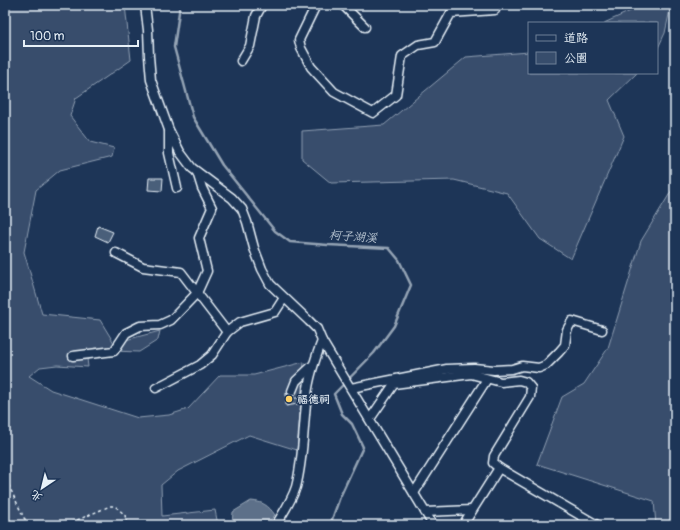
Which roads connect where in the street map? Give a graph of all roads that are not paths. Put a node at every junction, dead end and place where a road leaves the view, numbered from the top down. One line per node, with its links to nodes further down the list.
1 (145, 5): 8 (street)
2 (262, 5): 7 (street)
3 (316, 5): 5 (street)
4 (343, 5): 6 (street)
5 (495, 10)
6 (365, 27)
7 (241, 61)
8 (169, 130): 9 (street); 10 (street)
9 (197, 172): 12 (street); 13 (street)
10 (177, 188)
11 (116, 253): 12 (street)
12 (197, 294): 15 (street); 17 (street)
13 (284, 298): 15 (street); 16 (street)
14 (602, 330): 21 (street)
15 (227, 332): 20 (street)
16 (322, 341): 18 (street); 21 (street)
17 (73, 356)
18 (313, 365): 22 (street); 28 (street)
19 (487, 379): 23 (street); 24 (street); 25 (street)
20 (156, 388)
21 (351, 388): 23 (street)
22 (292, 391)
23 (370, 419): 25 (street)
24 (499, 468): 26 (street); 31 (street)
25 (414, 493): 27 (street)
26 (472, 510): 27 (street); 30 (street)
27 (425, 512): 29 (street)
28 (276, 525)
29 (433, 525)
30 (463, 525)
31 (597, 525)

